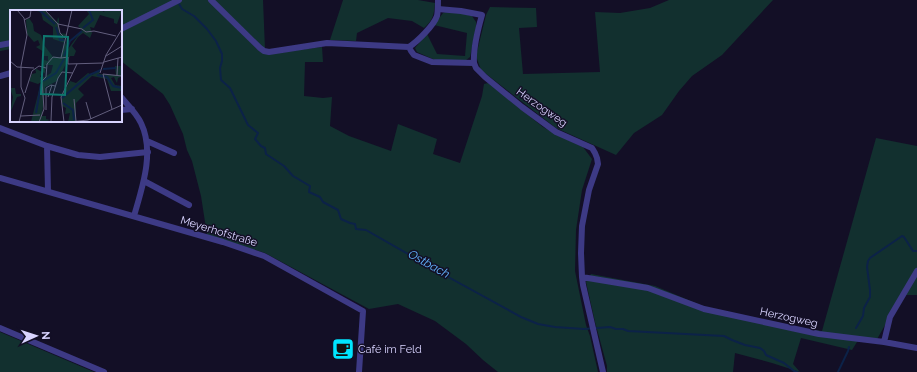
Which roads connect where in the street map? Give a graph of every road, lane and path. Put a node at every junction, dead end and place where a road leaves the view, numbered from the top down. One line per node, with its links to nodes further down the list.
1 (179, 0): 5 (street)
2 (211, 0): 8 (street)
3 (438, 0): 4 (street)
4 (438, 9): 8 (street); 9 (street)
5 (122, 29)
6 (10, 43): 7 (street)
7 (0, 45)
8 (409, 47): 9 (street)
9 (474, 63): 26 (street, Herzogweg)
10 (10, 74): 11 (street)
11 (0, 76)
12 (122, 97): 13 (street)
13 (132, 109): 14 (street); 16 (street)
14 (122, 110)
15 (0, 128): 17 (street)
16 (147, 141): 18 (street); 19 (street)
17 (47, 146): 18 (street); 22 (street)
18 (148, 152): 21 (street)
19 (174, 153)
20 (0, 178): 22 (street, Meyerhofstraße)
21 (144, 181): 23 (street); 24 (street)
22 (48, 191): 24 (street, Meyerhofstraße)
23 (189, 205)
24 (134, 216): 31 (street, Meyerhofstraße)
25 (917, 271): 28 (street)
26 (582, 277): 28 (street, Herzogweg); 32 (street)
27 (0, 328): 30 (street)
28 (884, 342): 29 (street, Herzogweg)
29 (917, 348)
30 (104, 372)
31 (359, 372)
32 (603, 372)

